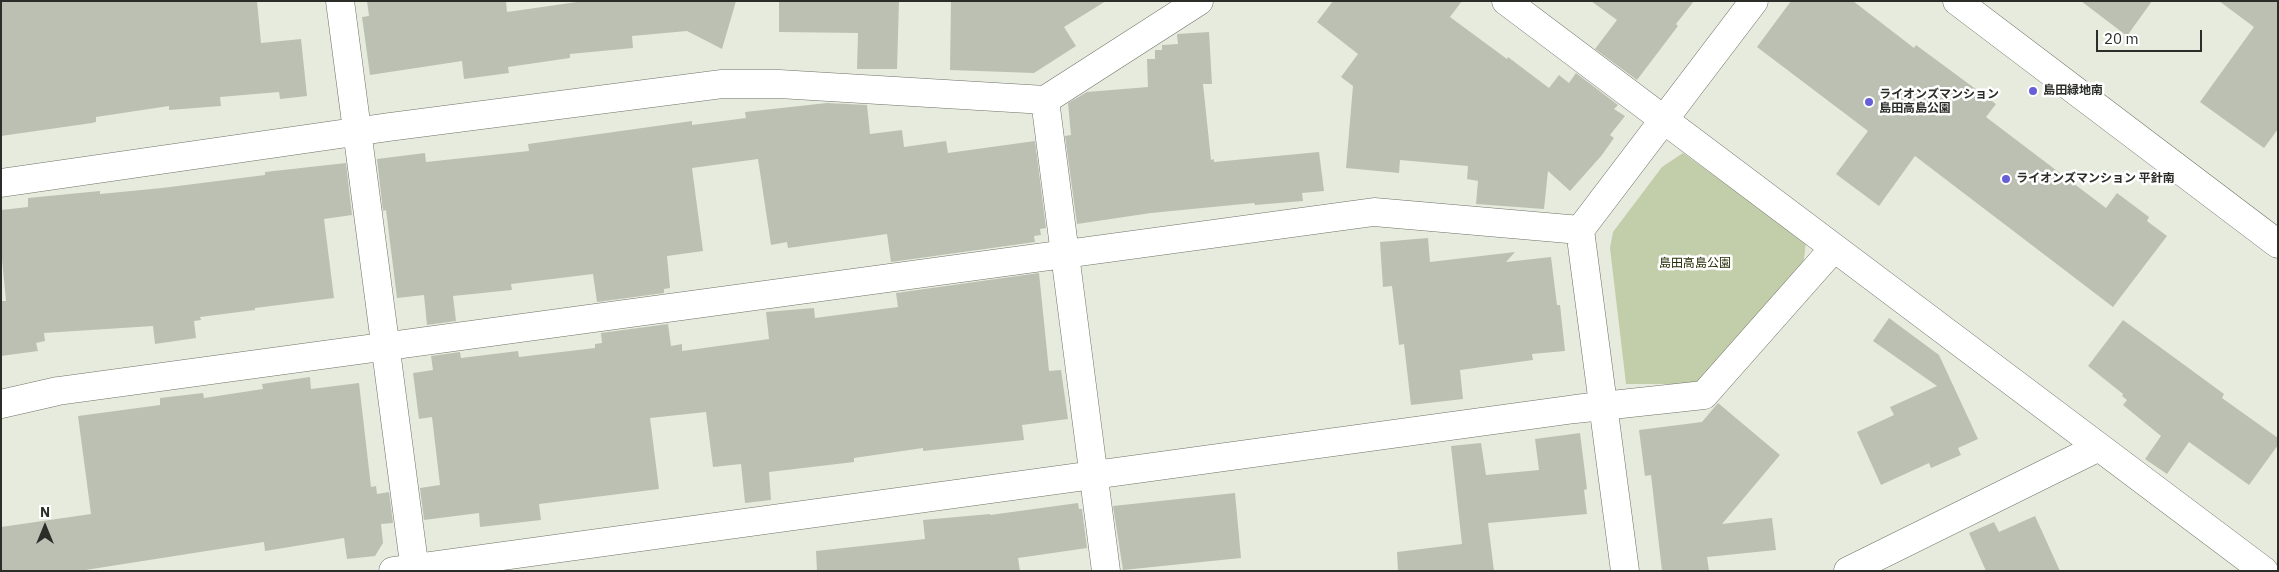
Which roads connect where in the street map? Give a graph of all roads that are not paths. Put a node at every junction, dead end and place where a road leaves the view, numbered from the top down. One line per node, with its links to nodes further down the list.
1 (340, 1): 8 (street)
2 (1199, 1): 6 (street)
3 (1506, 1): 7 (street)
4 (1754, 1): 7 (street)
5 (1957, 1): 11 (street)
6 (1045, 100): 8 (street); 13 (street)
7 (1664, 120): 10 (street); 12 (street)
8 (358, 133): 9 (street); 14 (street)
9 (1, 182)
10 (1580, 230): 13 (street); 16 (street)
11 (2278, 244)
12 (1834, 248): 16 (street); 17 (street)
13 (1064, 253): 14 (street); 18 (street)
14 (387, 347): 15 (street); 19 (street)
15 (1, 404)
16 (1602, 405): 18 (street); 21 (street)
17 (2099, 447): 22 (street); 23 (street)
18 (1093, 474): 19 (street); 20 (street)
19 (408, 570)
20 (1106, 571)
21 (1625, 571)
22 (1848, 571)
23 (2264, 571)

